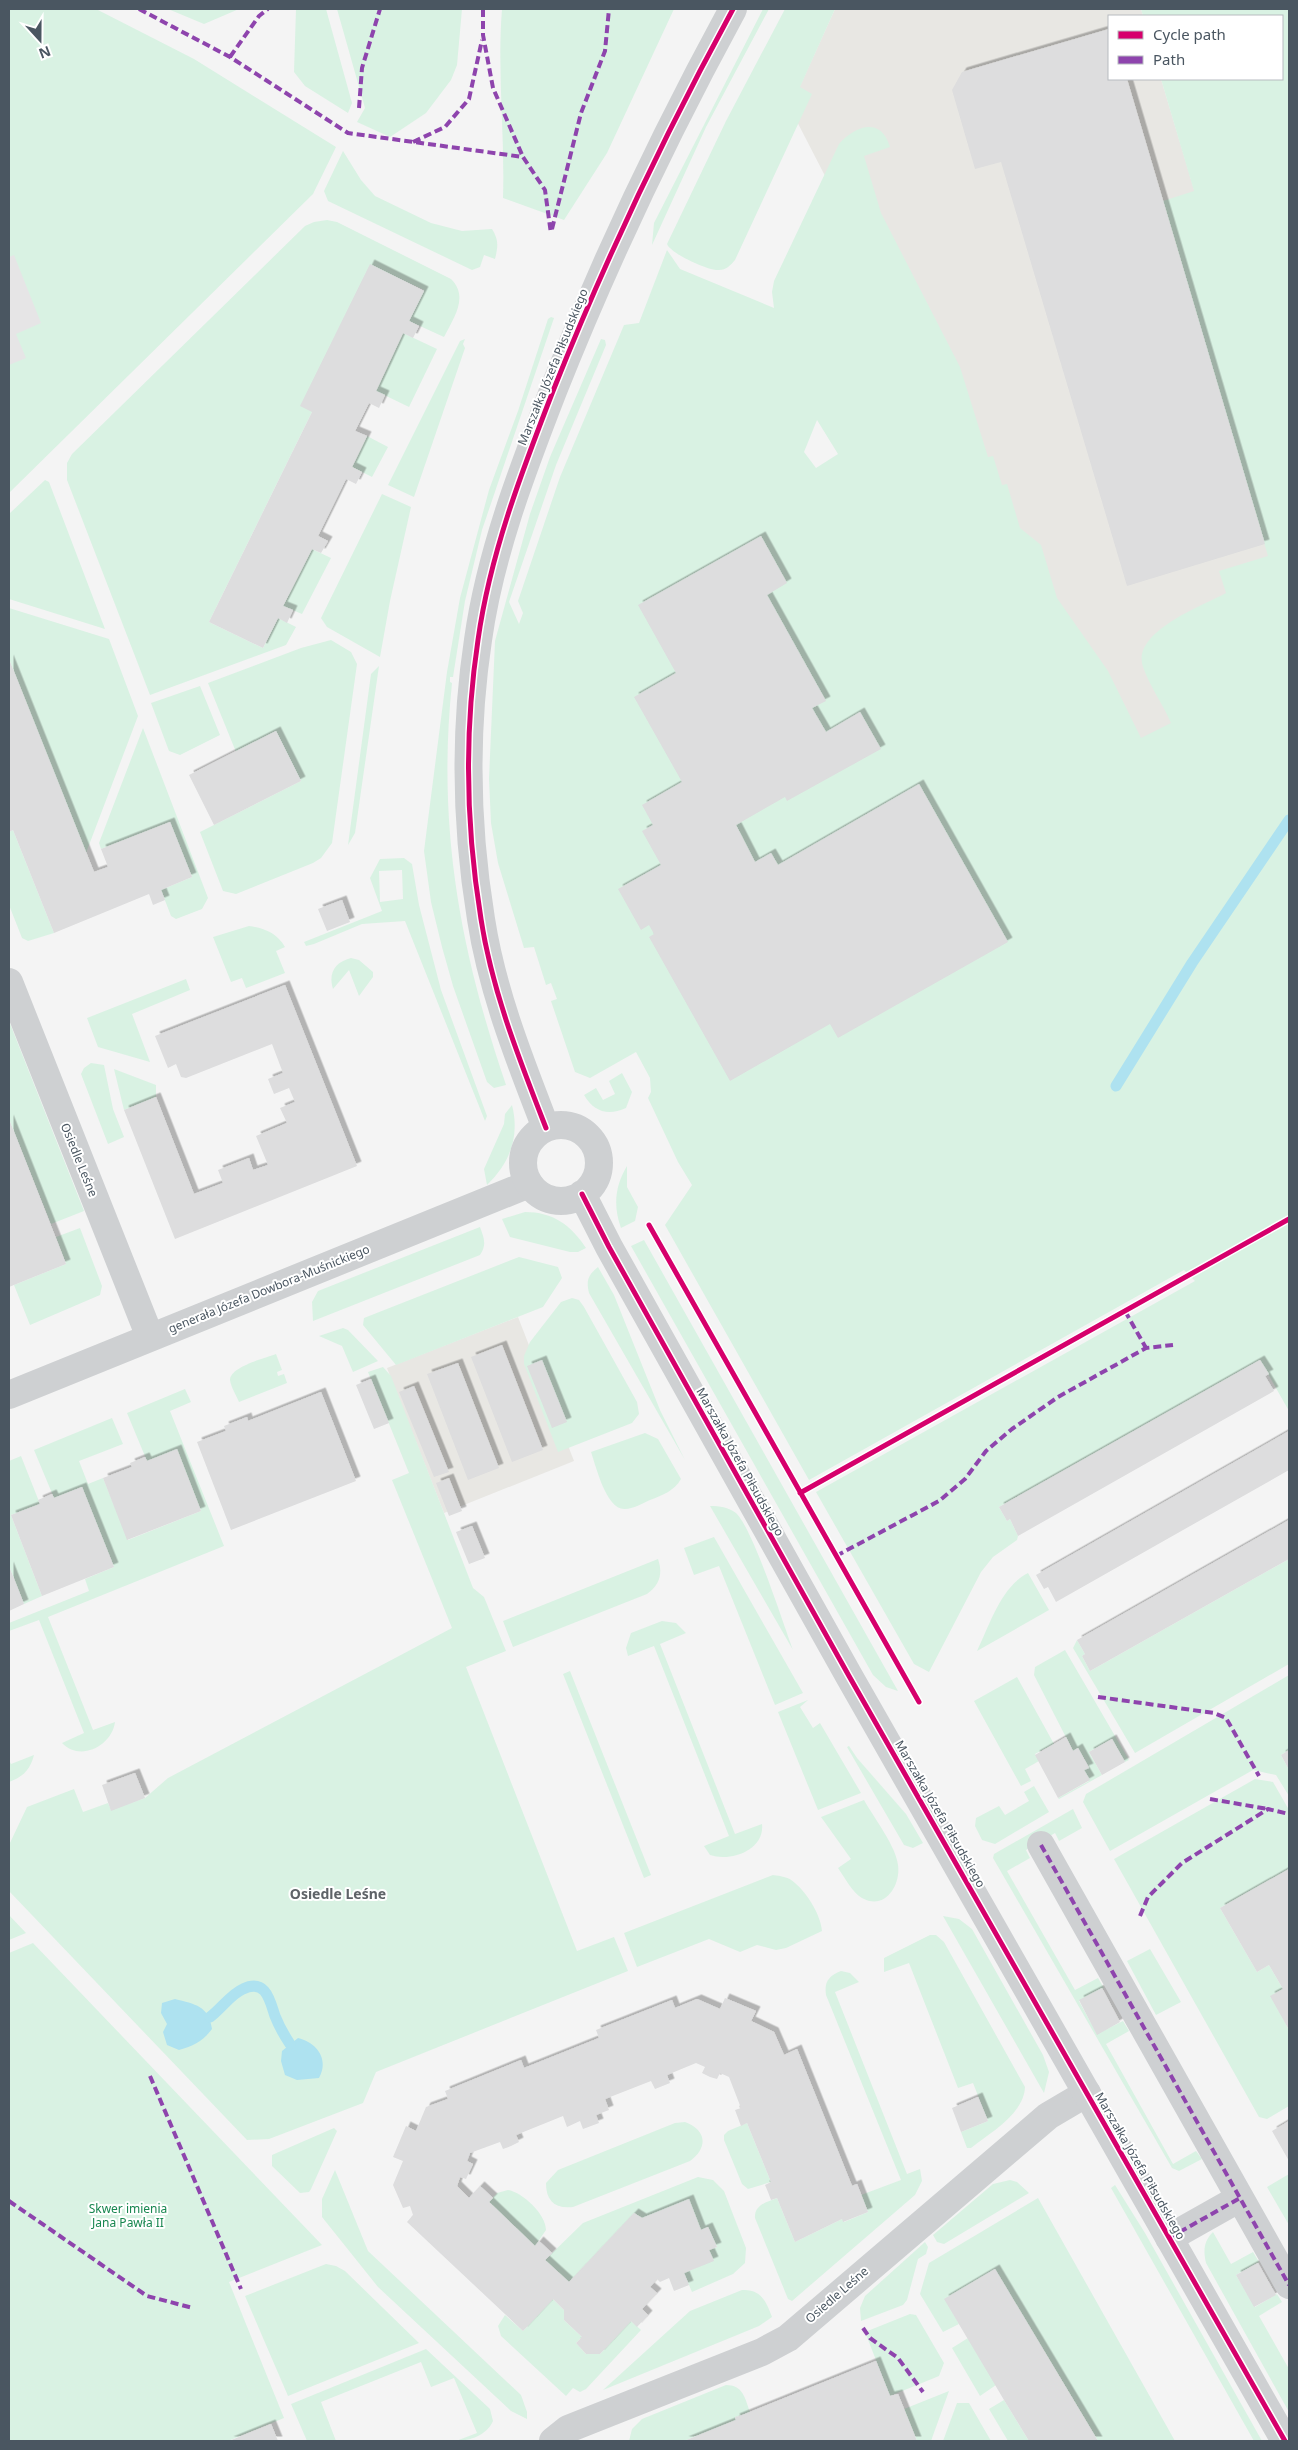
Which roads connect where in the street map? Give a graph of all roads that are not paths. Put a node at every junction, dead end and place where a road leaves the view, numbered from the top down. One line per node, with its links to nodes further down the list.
1 (724, 9): 3 (street, Marszałka Józefa Piłsudskiego)
2 (733, 9): 3 (street, Marszałka Józefa Piłsudskiego)
3 (715, 41): 5 (street, Marszałka Józefa Piłsudskiego)
4 (13, 994): 8 (street, Osiedle Leśne)
5 (546, 1128): 6 (street); 7 (street)
6 (529, 1184): 7 (street); 8 (street, generała Józefa Dowbora-Muśnickiego)
7 (582, 1194): 11 (street, Marszałka Józefa Piłsudskiego)
8 (150, 1337): 9 (street, generała Józefa Dowbora-Muśnickiego)
9 (9, 1395)
10 (1041, 1845): 12 (street)
11 (1087, 2093): 13 (street, Marszałka Józefa Piłsudskiego); 15 (street, Osiedle Leśne)
12 (1240, 2198): 13 (street); 14 (street)
13 (1169, 2238): 16 (street, Marszałka Józefa Piłsudskiego)
14 (1289, 2285)
15 (553, 2441)
16 (1285, 2441)

